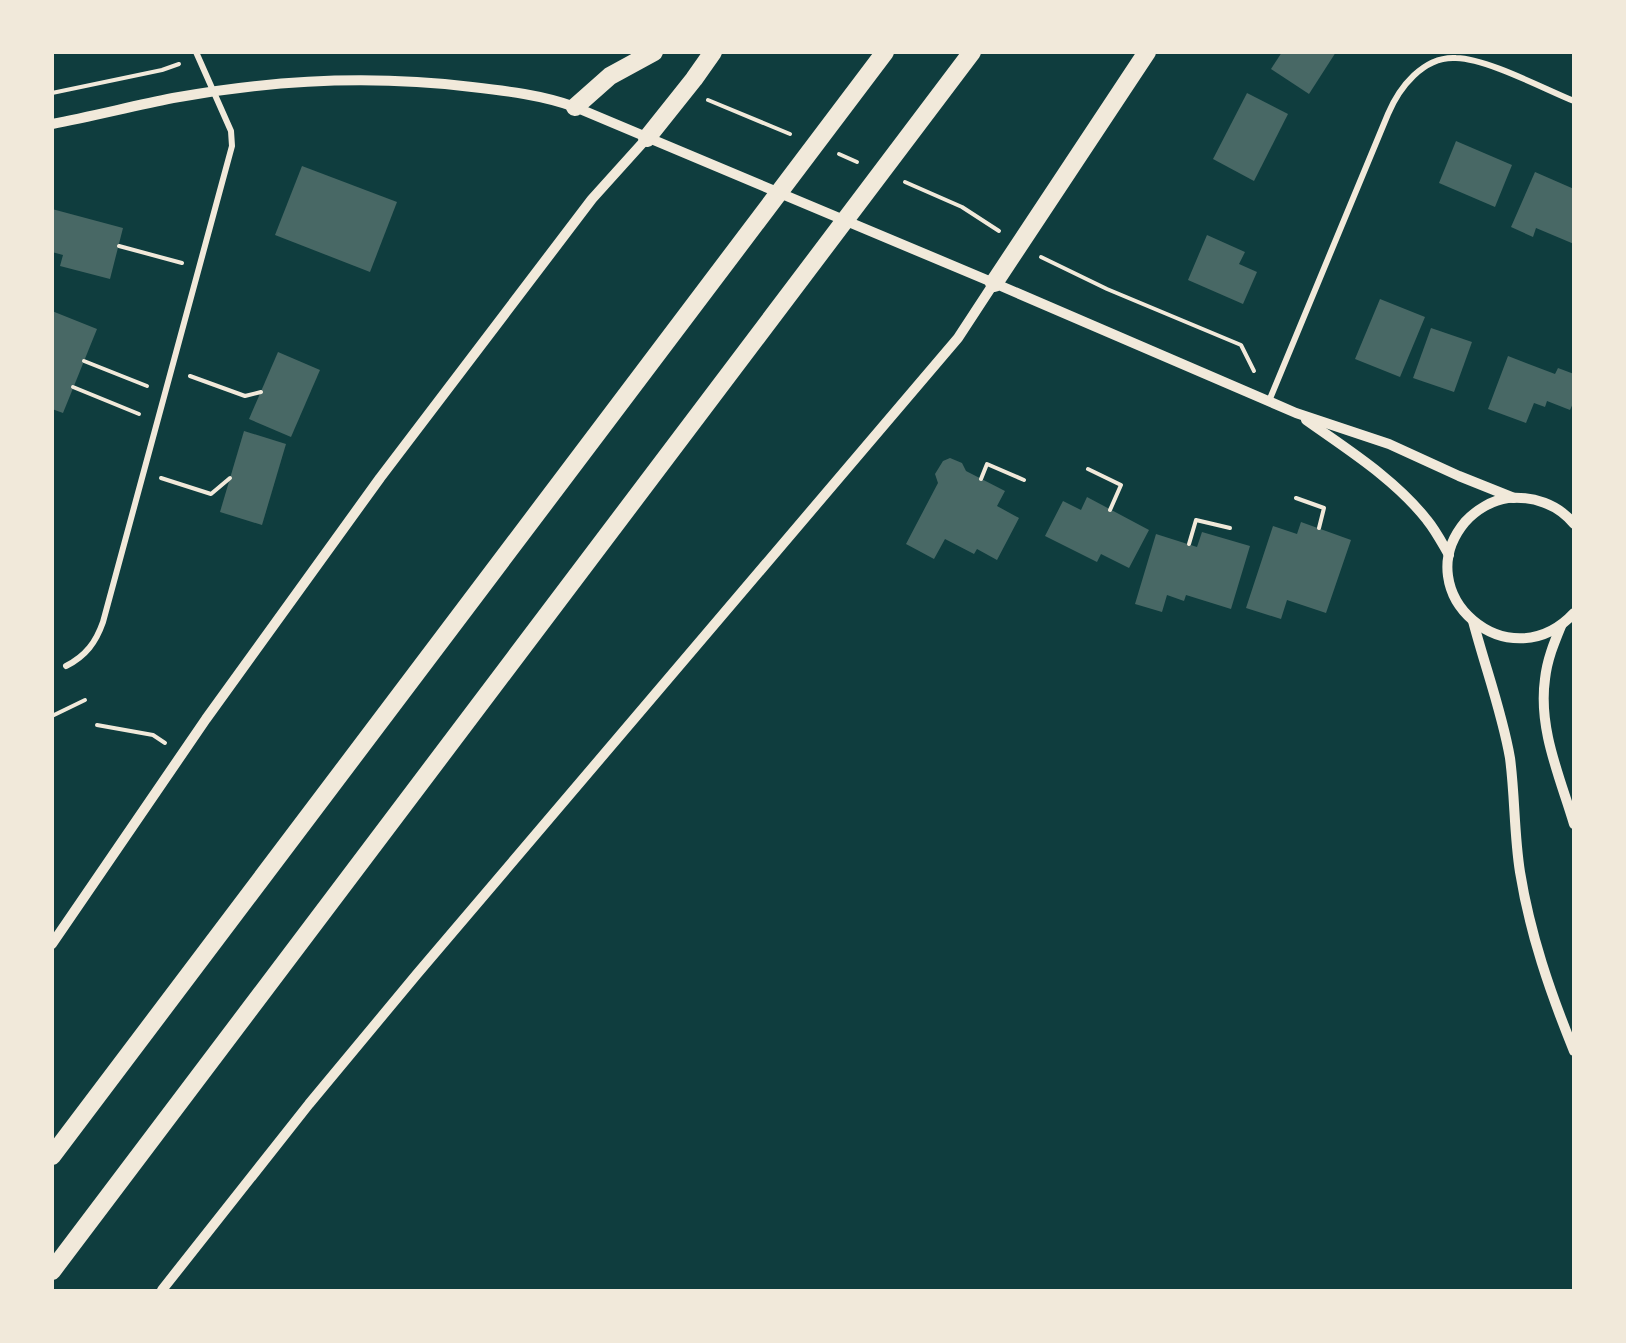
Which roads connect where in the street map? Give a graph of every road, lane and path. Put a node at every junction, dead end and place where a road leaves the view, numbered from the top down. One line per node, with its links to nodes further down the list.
1 (196, 52): 8 (street)
2 (654, 52): 12 (highway)
3 (712, 52): 15 (highway)
4 (885, 52): 58 (highway)
5 (972, 52): 59 (highway)
6 (1146, 52): 23 (highway)
7 (162, 70): 9 (path)
8 (213, 92): 12 (street); 13 (street); 22 (street)
9 (52, 93)
10 (707, 100): 14 (path)
11 (1574, 101): 30 (street)
12 (575, 107): 15 (street)
13 (52, 124)
14 (795, 136)
15 (646, 138): 23 (street); 56 (street)
16 (828, 150): 17 (path)
17 (861, 164)
18 (894, 177): 19 (path)
19 (986, 224)
20 (119, 246): 22 (path)
21 (1057, 266): 24 (path)
22 (199, 267): 26 (street)
23 (994, 283): 30 (street); 60 (street)
24 (1241, 345)
25 (84, 361): 29 (path)
26 (172, 369): 28 (path); 29 (street)
27 (73, 387): 32 (path)
28 (261, 392)
29 (166, 394): 32 (street)
30 (1269, 401): 31 (street)
31 (1296, 413): 39 (street); 45 (street)
32 (158, 422): 34 (street)
33 (1088, 469): 40 (path)
34 (145, 473): 35 (path); 50 (street)
35 (230, 478)
36 (981, 479): 37 (path)
37 (1023, 480)
38 (1296, 498): 43 (path)
39 (1514, 498): 41 (street); 45 (street)
40 (1110, 510)
41 (1574, 524)
42 (1230, 528): 44 (path)
43 (1319, 528)
44 (1189, 544)
45 (1449, 555): 47 (street)
46 (1574, 614): 49 (street)
47 (1473, 621): 49 (street); 57 (street)
48 (1574, 622): 49 (street)
49 (1561, 626): 55 (street)
50 (66, 666)
51 (84, 700): 52 (path)
52 (52, 716)
53 (97, 725): 54 (path)
54 (166, 743)
55 (1574, 824)
56 (52, 944)
57 (1574, 1051)
58 (52, 1156)
59 (52, 1271)
60 (162, 1290)

